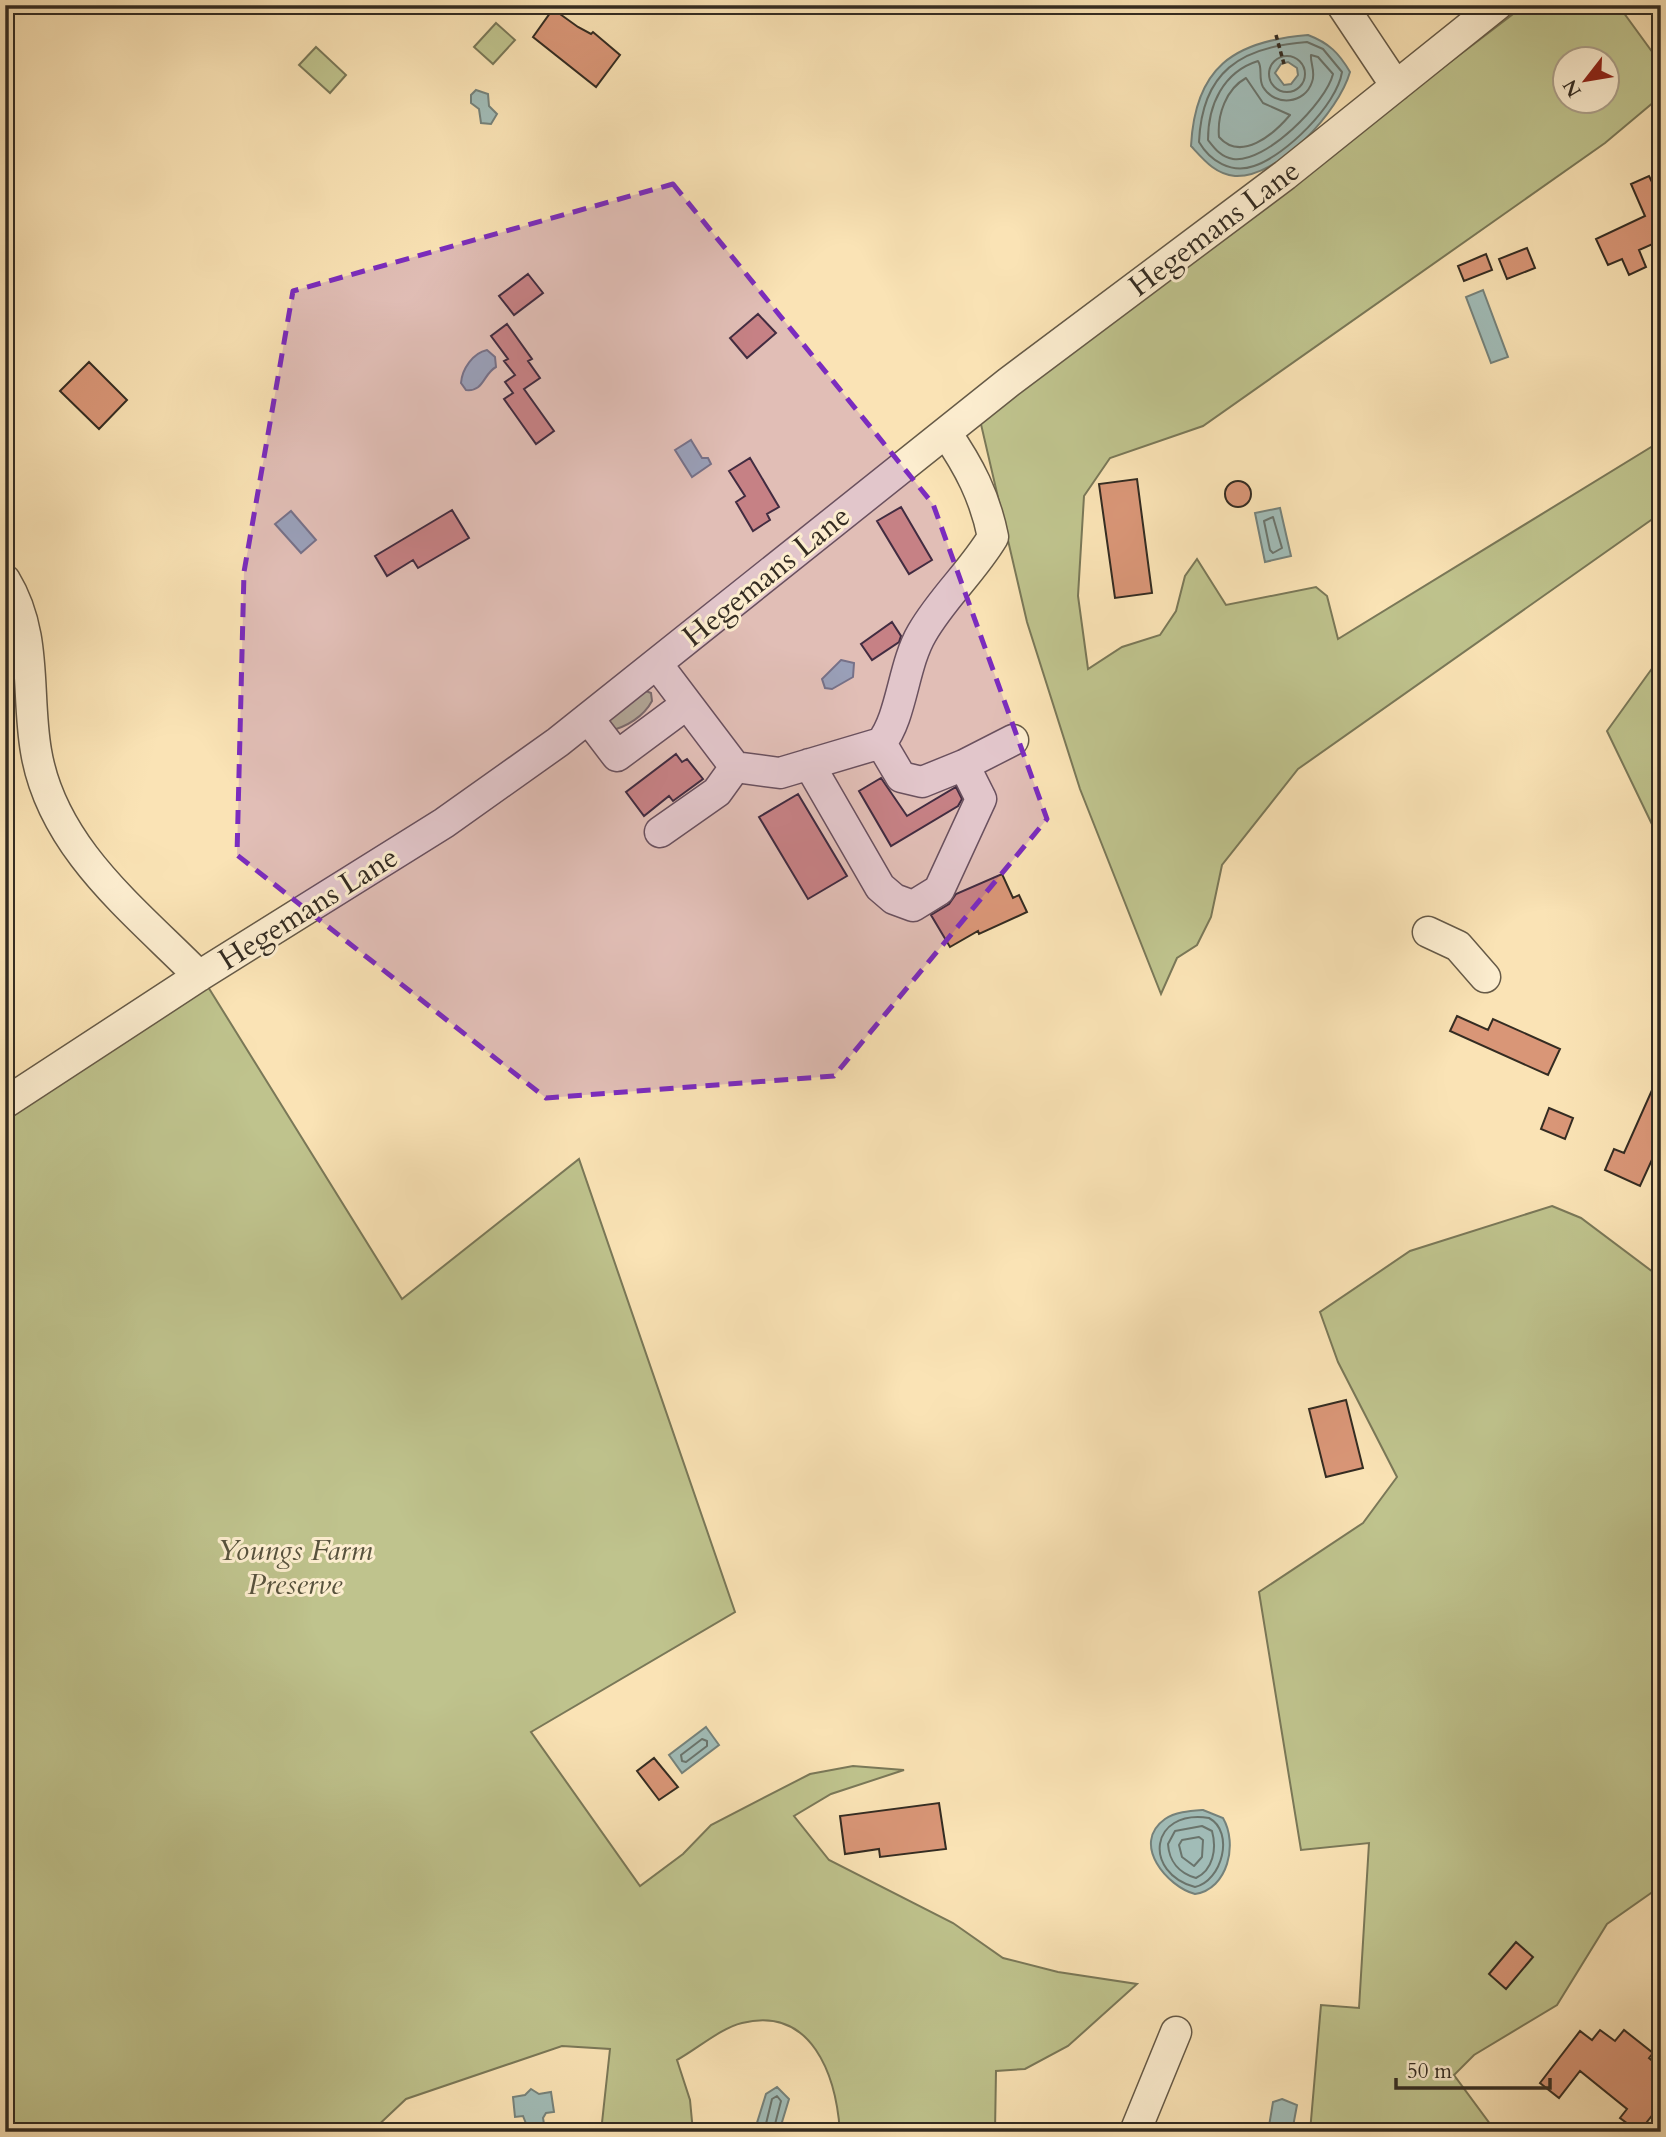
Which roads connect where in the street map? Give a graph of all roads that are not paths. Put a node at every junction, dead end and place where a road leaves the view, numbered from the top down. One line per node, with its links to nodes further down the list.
1 (1342, 5): 3 (street)
2 (1497, 5): 3 (street, Hegemans Lane)
3 (1396, 86): 4 (street, Hegemans Lane)
4 (946, 433): 6 (street, Hegemans Lane); 10 (street)
5 (5, 580): 16 (street)
6 (657, 664): 7 (street); 8 (street, Hegemans Lane)
7 (687, 704): 8 (street); 13 (street)
8 (588, 718): 16 (street, Hegemans Lane)
9 (1013, 740): 12 (street)
10 (881, 743): 11 (street); 12 (street)
11 (810, 764): 12 (street); 13 (street)
12 (964, 765)
13 (735, 767): 14 (street)
14 (660, 832)
15 (1428, 932): 17 (street)
16 (199, 976): 18 (street, Hegemans Lane)
17 (1485, 977)
18 (5, 1103)
19 (1176, 2032): 20 (street)
20 (1135, 2132)

